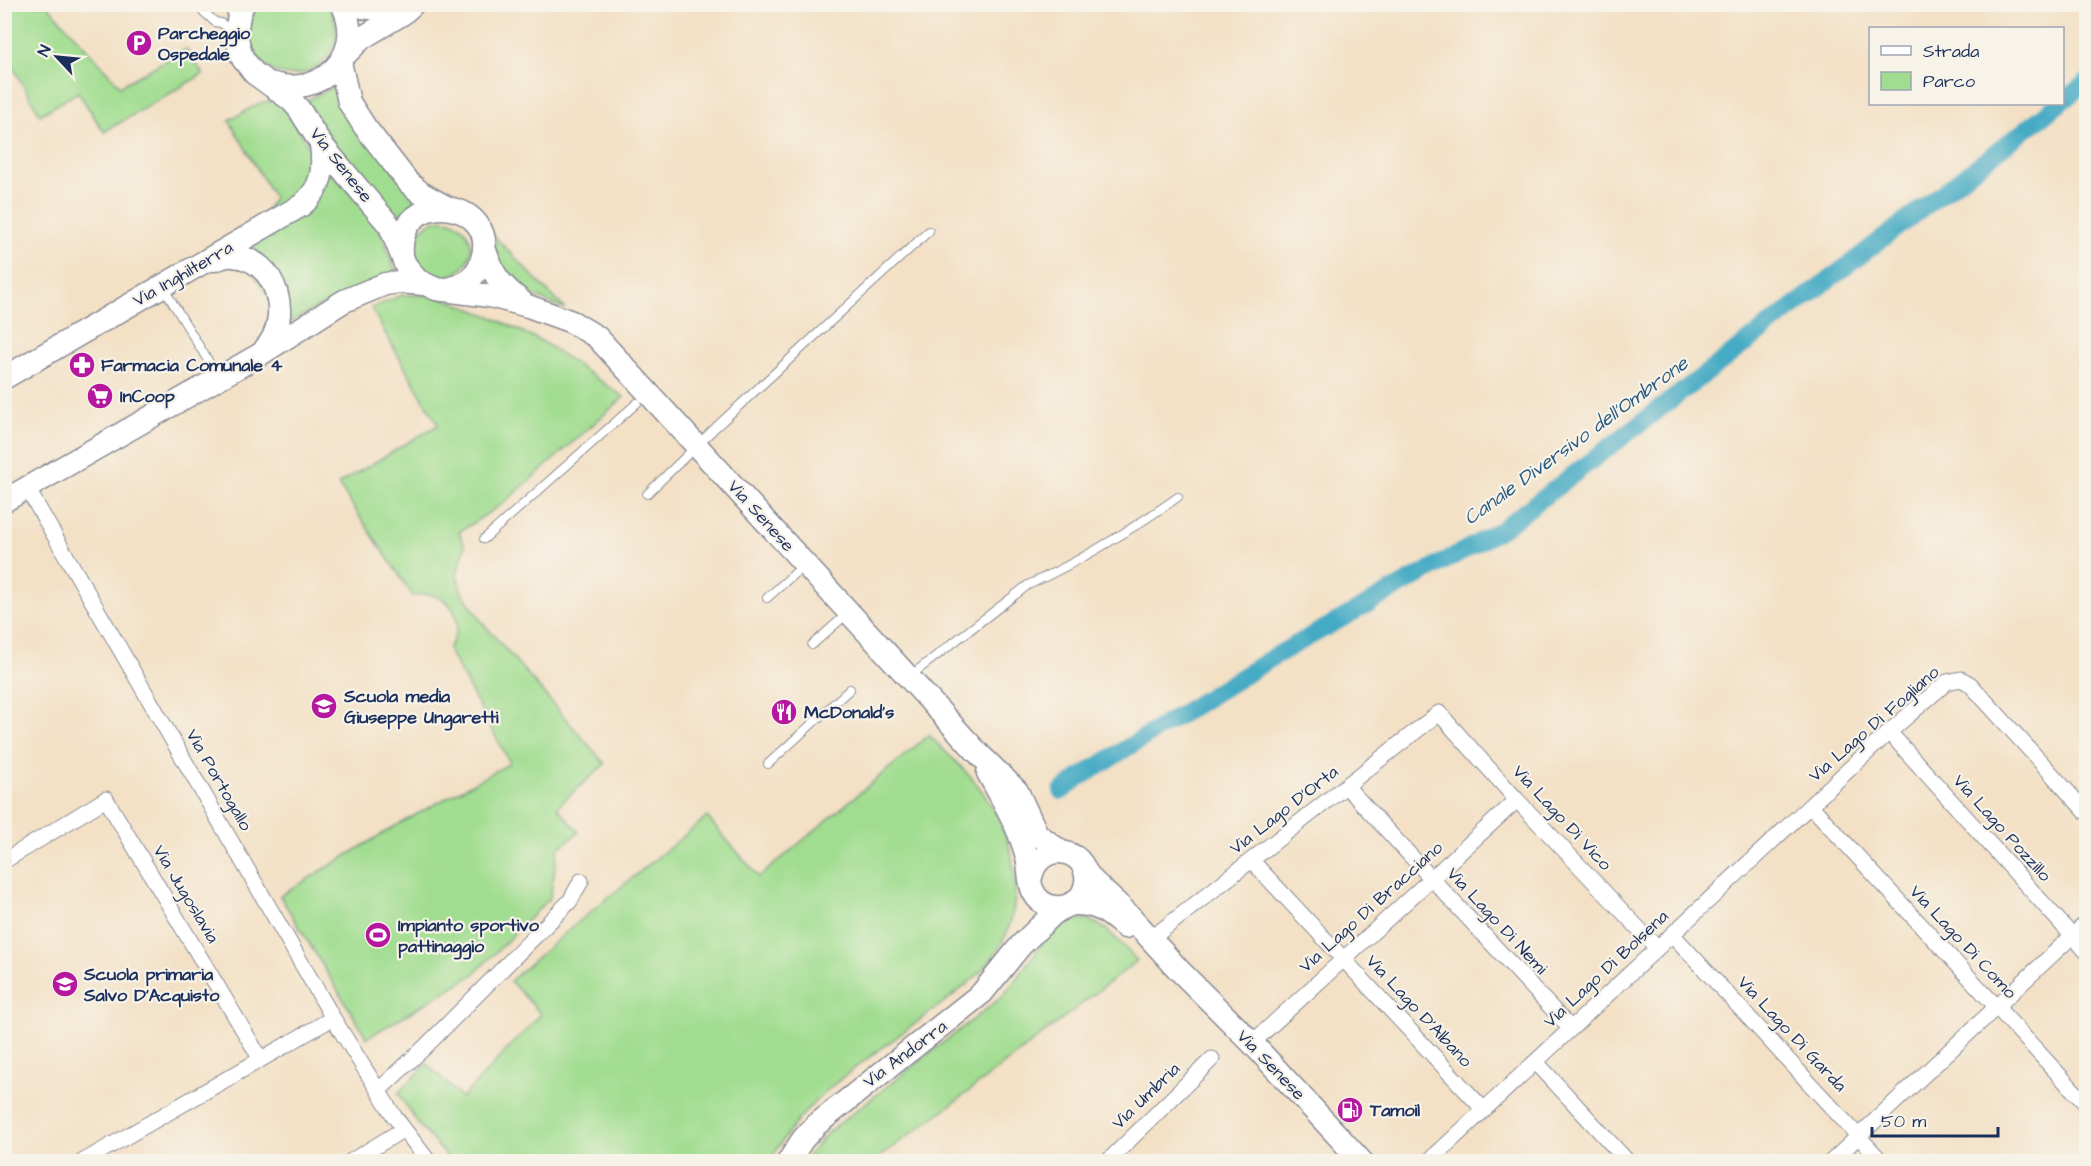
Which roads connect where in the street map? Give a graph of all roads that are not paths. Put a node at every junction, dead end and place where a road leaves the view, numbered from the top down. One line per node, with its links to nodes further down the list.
1 (195, 4): 6 (lane)
2 (342, 4): 7 (main road, Via Senese)
3 (353, 4): 4 (main road)
4 (400, 4)
5 (413, 4): 7 (main road)
6 (239, 14): 8 (main road, Via Senese)
7 (342, 59): 8 (main road); 10 (main road, Via Senese)
8 (269, 83): 9 (main road, Via Senese)
9 (321, 144): 13 (main road, Via Senese); 14 (main road, Via Inghilterra)
10 (446, 207): 12 (main road, Via Senese); 13 (main road)
11 (929, 231): 23 (lane)
12 (484, 247): 17 (main road); 18 (main road, Via Senese)
13 (402, 255): 15 (main road, Via Senese)
14 (198, 265): 16 (main road, Via Inghilterra); 19 (main road)
15 (424, 284): 17 (main road, Via Senese); 19 (main road)
16 (162, 286): 20 (main road, Via Inghilterra); 21 (lane)
17 (447, 289): 18 (main road, Via Senese)
18 (528, 306): 23 (main road, Via Senese)
19 (259, 355): 21 (main road)
20 (4, 378)
21 (219, 378): 24 (main road)
22 (637, 403): 28 (lane)
23 (697, 446): 25 (lane); 29 (main road, Via Senese)
24 (27, 488): 27 (main road); 61 (street, Via Portogallo)
25 (647, 494)
26 (1178, 497): 33 (lane)
27 (4, 501)
28 (484, 539)
29 (805, 564): 30 (lane); 31 (main road, Via Senese)
30 (767, 598)
31 (849, 612): 32 (lane); 33 (main road, Via Senese)
32 (812, 645)
33 (909, 677): 37 (main road, Via Senese)
34 (850, 689): 38 (lane)
35 (1439, 712): 39 (street, Via Lago D'Orta); 40 (street, Via Lago Di Vico)
36 (1889, 732): 41 (street, Via Lago Di Fogliano); 42 (street, Via Lago Di Fogliano); 53 (street, Via Lago Pozzillo)
37 (976, 751): 43 (main road, Via Senese); 49 (main road, Via Senese)
38 (768, 764)
39 (1346, 786): 45 (street, Via Lago D'Orta); 47 (street, Via Lago Di Nemi)
40 (1517, 800): 47 (street, Via Lago Di Bracciano); 56 (street, Via Lago Di Vico)
41 (1811, 806): 52 (street, Via Lago Di Bolsena); 60 (street, Via Lago Di Como)
42 (2086, 812)
43 (1060, 852): 46 (main road, Via Senese); 49 (main road)
44 (4, 861): 64 (street, Via Jugoslavia)
45 (1252, 861): 54 (street, Via Lago D'Orta); 58 (street, Via Lago D'Albano)
46 (1084, 869): 50 (main road); 54 (main road, Via Senese)
47 (1431, 879): 58 (street, Via Lago Di Bracciano); 62 (street, Via Lago Di Nemi)
48 (580, 881): 67 (street)
49 (1031, 882): 50 (main road, Via Senese); 55 (main road, Via Andorra)
50 (1068, 905): 55 (main road, Via Andorra); 59 (main road, Via Senese)
51 (2086, 923): 53 (street)
52 (1672, 934): 56 (street, Via Lago Di Bolsena); 71 (street, Via Lago Di Garda)
53 (2073, 936): 57 (street, Via Lago Pozzillo); 60 (street)
54 (1152, 938): 59 (main road, Via Senese)
55 (1021, 945): 75 (main road, Via Andorra)
56 (1657, 948): 62 (street, Via Lago Di Bolsena)
57 (2086, 951)
58 (1344, 958): 63 (street, Via Lago Di Bracciano); 69 (street, Via Lago D'Albano)
59 (1178, 969): 63 (main road, Via Senese)
60 (1996, 1007): 68 (street, Via Lago Di Como); 71 (street)
61 (333, 1018): 64 (street); 67 (street, Via Portogallo)
62 (1571, 1029): 66 (street, Via Lago Di Bolsena)
63 (1252, 1043): 77 (main road, Via Senese)
64 (260, 1058): 72 (street)
65 (1212, 1059): 76 (street, Via Umbria)
66 (1536, 1062): 69 (street, Via Lago Di Bolsena); 79 (street)
67 (378, 1091): 70 (street, Via Portogallo)
68 (2086, 1104)
69 (1484, 1110): 78 (street, Via Lago Di Bolsena)
70 (404, 1129): 73 (street); 74 (street, Via Portogallo)
71 (1859, 1136): 80 (street); 81 (street, Via Lago Di Garda)
72 (82, 1161)
73 (350, 1161)
74 (429, 1161)
75 (788, 1161)
76 (1107, 1161)
77 (1362, 1161)
78 (1428, 1161)
79 (1628, 1161)
80 (1831, 1161)
81 (1882, 1161)

